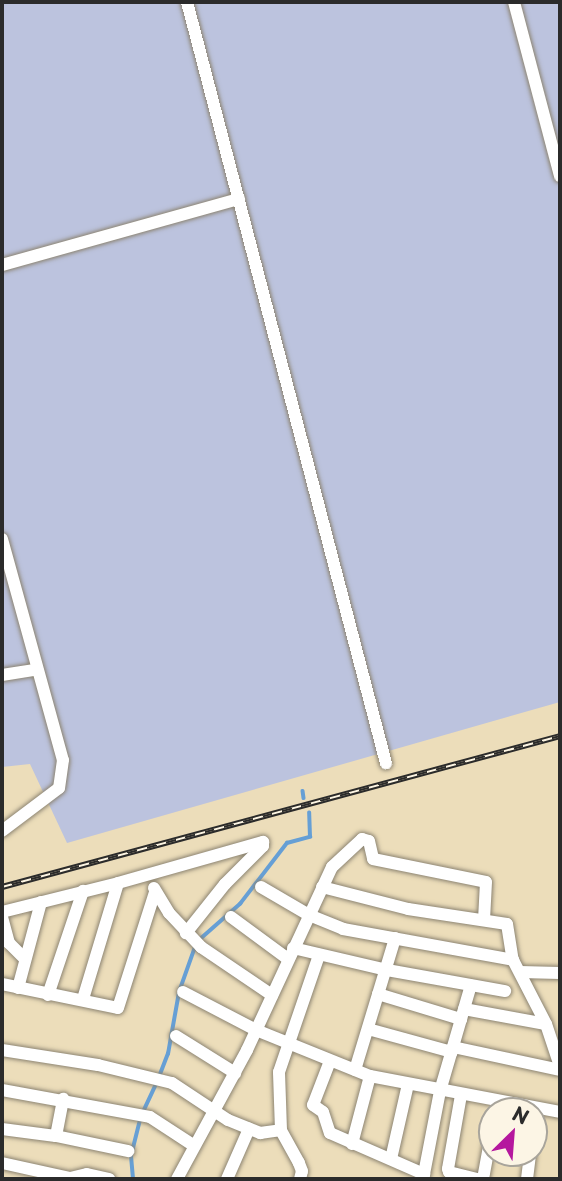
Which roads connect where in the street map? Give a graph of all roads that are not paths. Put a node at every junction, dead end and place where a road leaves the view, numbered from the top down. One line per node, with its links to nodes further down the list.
1 (187, 2): 4 (street)
2 (514, 2): 3 (street)
3 (560, 176)
4 (239, 199): 5 (street); 9 (street)
5 (2, 265)
6 (2, 539): 7 (street)
7 (35, 670): 8 (street); 10 (street)
8 (2, 675)
9 (386, 763)
10 (2, 831)
11 (148, 875): 12 (street); 16 (street); 22 (street)
12 (118, 883): 15 (street); 39 (street)
13 (261, 887): 19 (street)
14 (322, 887): 19 (street); 21 (street); 21 (street)
15 (83, 891): 17 (street); 37 (street)
16 (155, 892): 22 (street); 39 (street)
17 (41, 902): 18 (street); 26 (street)
18 (2, 914): 26 (street)
19 (309, 915): 23 (street); 24 (street)
20 (231, 917): 24 (street)
21 (484, 920): 27 (street)
22 (186, 933): 38 (street)
23 (395, 938): 27 (street); 28 (street)
24 (291, 954): 25 (street); 38 (street)
25 (319, 955): 28 (street); 45 (street)
26 (25, 959): 33 (street)
27 (513, 960): 29 (street)
28 (387, 970): 32 (street); 36 (street)
29 (520, 972): 30 (street); 41 (street)
30 (560, 973)
31 (2, 984): 33 (street)
32 (471, 985): 34 (street); 40 (street)
33 (18, 988): 37 (street)
34 (505, 991)
35 (183, 992): 43 (street)
36 (378, 994): 40 (street); 42 (street)
37 (48, 995): 39 (street)
38 (272, 995): 43 (street)
39 (83, 999)
40 (462, 1014): 41 (street); 46 (street)
41 (546, 1024): 49 (street)
42 (368, 1029): 46 (street); 50 (street)
43 (256, 1030): 45 (street); 51 (street)
44 (176, 1036): 51 (street)
45 (288, 1044): 48 (street); 62 (street)
46 (452, 1049): 49 (street); 55 (street)
47 (2, 1050): 59 (street)
48 (330, 1061): 50 (street); 64 (street)
49 (560, 1068)
50 (355, 1070): 52 (street)
51 (235, 1073): 59 (street)
52 (370, 1076): 53 (street); 64 (street)
53 (408, 1084): 55 (street); 67 (street)
54 (2, 1090): 57 (street)
55 (440, 1091): 56 (street); 67 (street)
56 (461, 1095): 58 (street); 73 (street)
57 (63, 1100): 63 (street); 65 (street)
58 (478, 1100)
59 (215, 1111): 61 (street); 65 (street)
60 (2, 1129): 63 (street)
61 (249, 1129): 62 (street); 71 (street)
62 (281, 1130): 72 (street)
63 (56, 1136): 66 (street)
64 (352, 1144): 67 (street)
65 (193, 1145): 70 (street)
66 (128, 1151)
67 (391, 1159)
68 (2, 1163): 69 (street)
69 (109, 1179)
70 (177, 1179)
71 (227, 1179)
72 (300, 1179)
73 (481, 1179)

